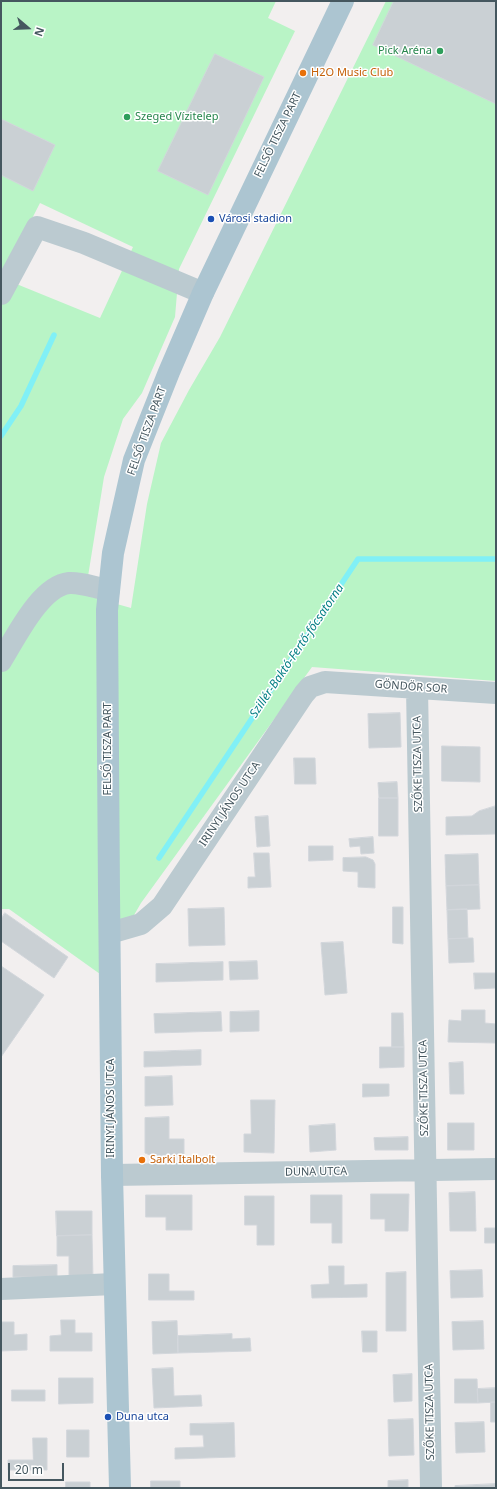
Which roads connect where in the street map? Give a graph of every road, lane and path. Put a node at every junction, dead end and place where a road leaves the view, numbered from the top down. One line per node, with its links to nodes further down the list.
1 (343, 1): 2 (main road, FELSŐ TISZA PART)
2 (203, 293): 3 (street); 4 (main road, FELSŐ TISZA PART)
3 (1, 294)
4 (109, 590): 5 (street); 9 (main road, FELSŐ TISZA PART)
5 (1, 661)
6 (325, 682): 7 (street, GÖNDÖR SOR); 9 (street, IRINYI JÁNOS UTCA)
7 (417, 688): 8 (street, GÖNDÖR SOR); 11 (street, SZŐKE TISZA UTCA)
8 (496, 693)
9 (110, 927): 12 (main road, IRINYI JÁNOS UTCA)
10 (496, 1169): 11 (street, DUNA UTCA)
11 (426, 1170): 12 (street, DUNA UTCA); 16 (street, SZŐKE TISZA UTCA)
12 (112, 1175): 13 (main road, IRINYI JÁNOS UTCA)
13 (114, 1284): 14 (street); 15 (main road, IRINYI JÁNOS UTCA)
14 (1, 1289)
15 (120, 1488)
16 (431, 1488)

